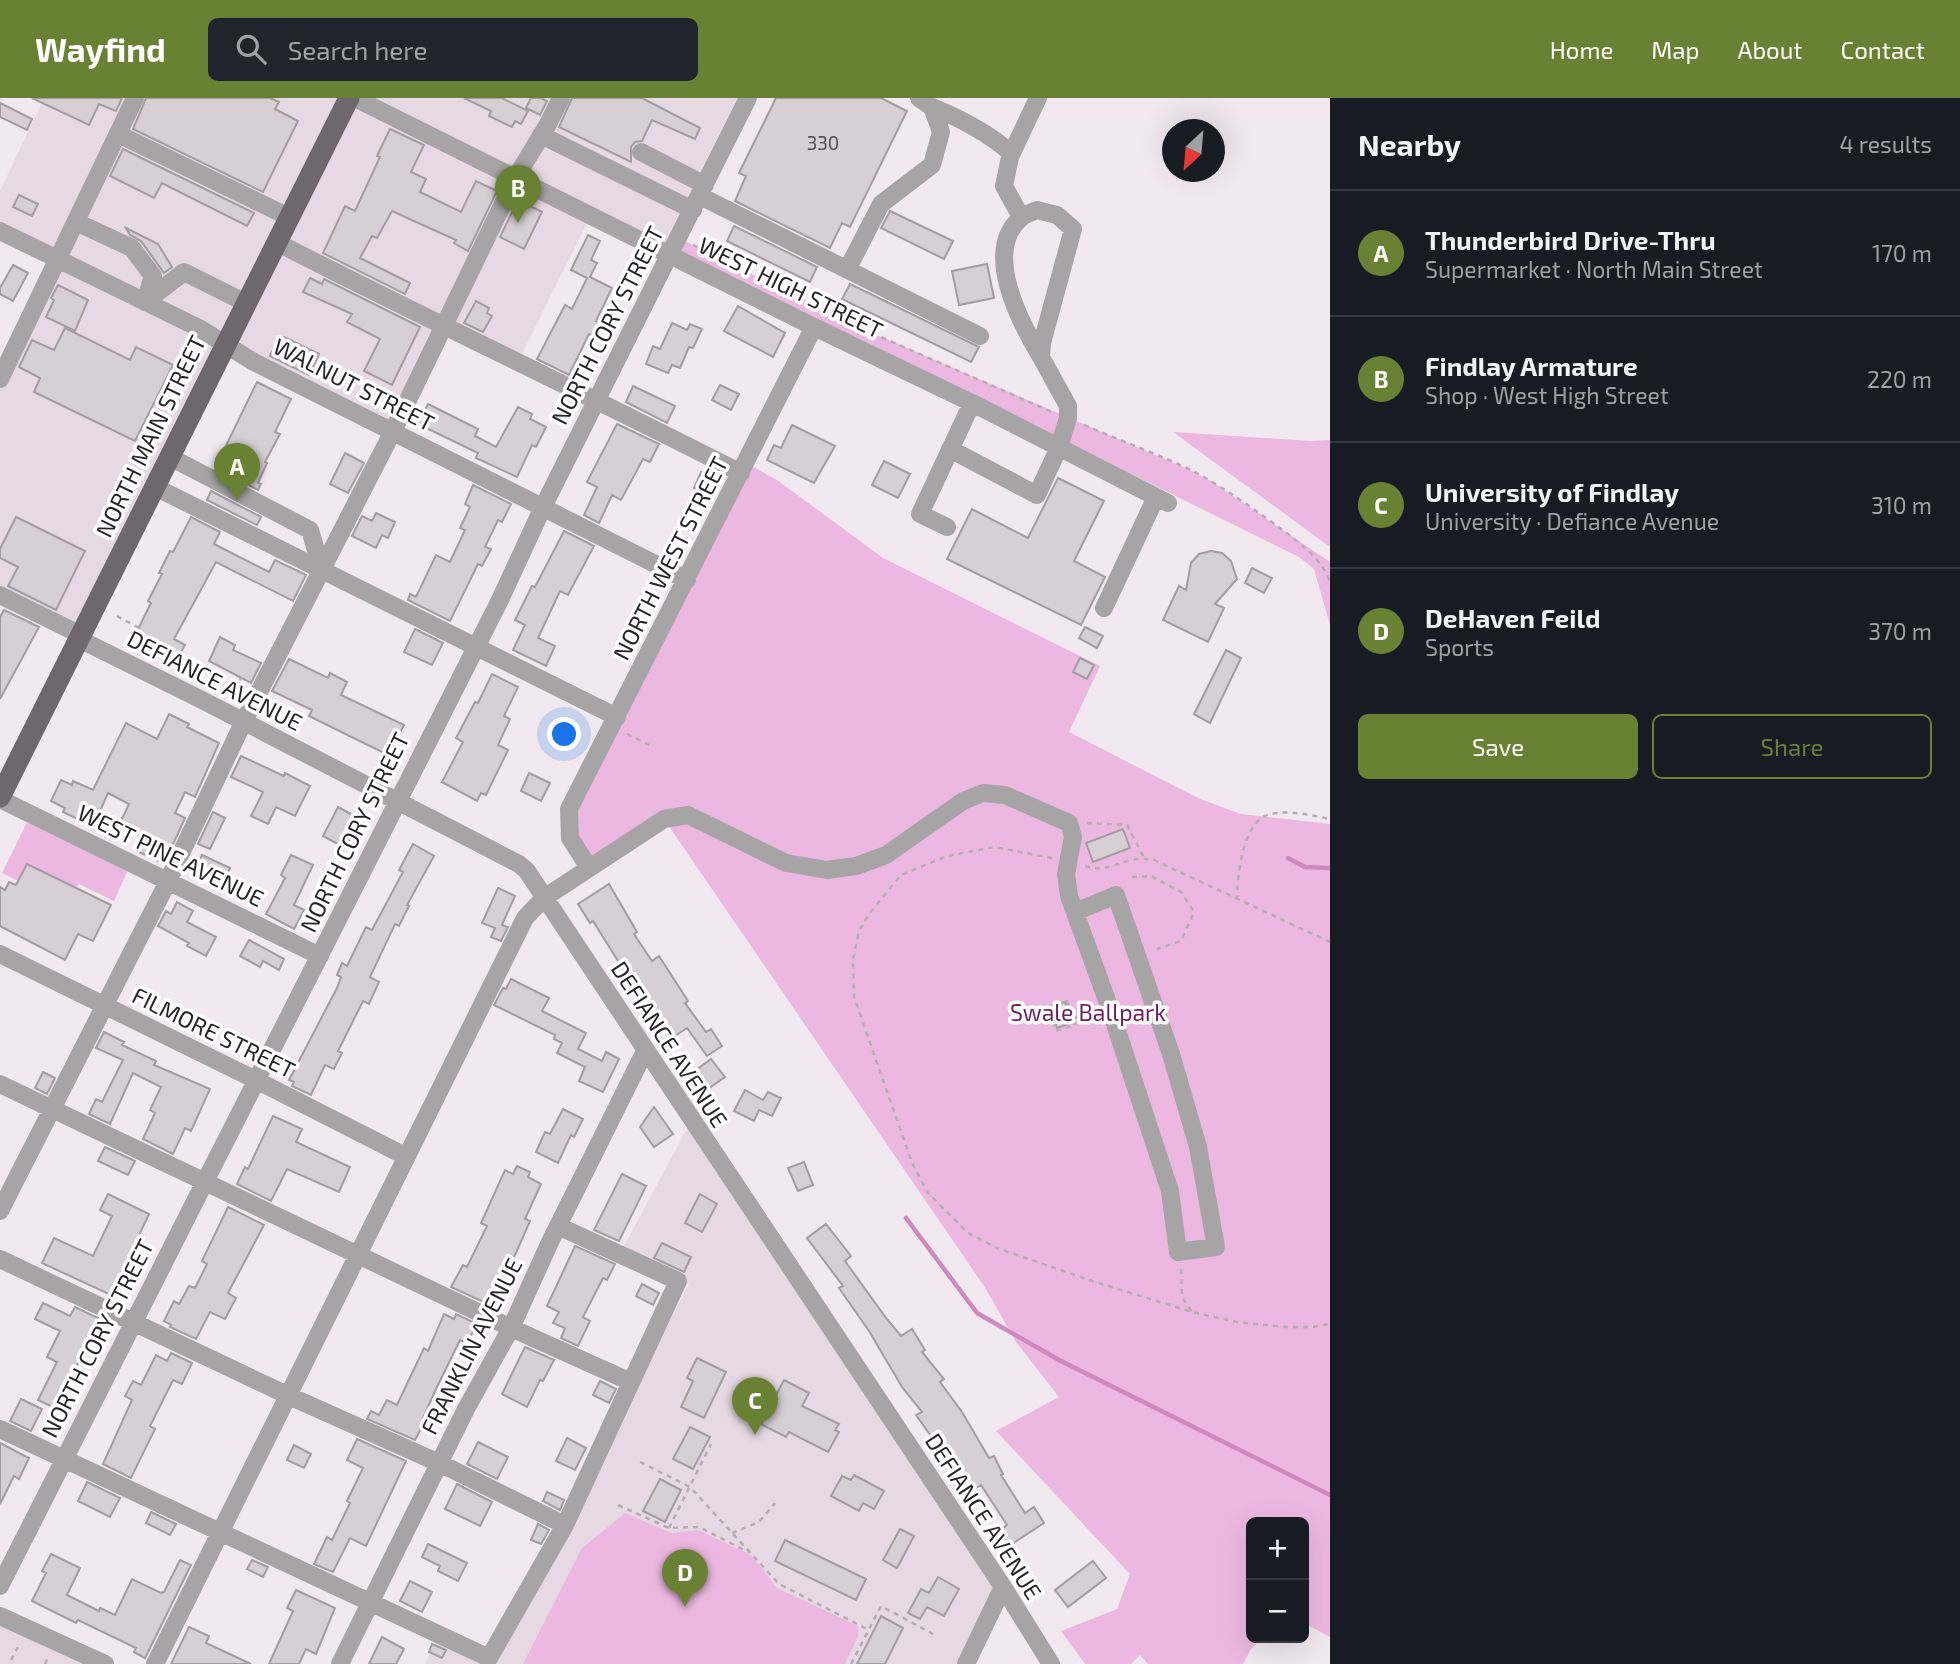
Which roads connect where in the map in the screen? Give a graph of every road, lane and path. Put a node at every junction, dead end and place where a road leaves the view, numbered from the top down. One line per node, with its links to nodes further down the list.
1 (135, 98): 8 (street)
2 (349, 98): 14 (main road, NORTH MAIN STREET)
3 (355, 98): 12 (street, WEST HIGH STREET)
4 (561, 98): 9 (street)
5 (748, 98): 13 (street, NORTH CORY STREET)
6 (1038, 98): 11 (street)
7 (926, 102): 11 (street); 22 (street)
8 (118, 134): 14 (street); 16 (street)
9 (541, 135): 12 (street); 13 (street)
10 (641, 152): 13 (street)
11 (1012, 153): 15 (street)
12 (516, 177): 20 (street, WEST HIGH STREET); 25 (street)
13 (699, 197): 18 (street, NORTH CORY STREET); 22 (street)
14 (289, 217): 19 (main road, NORTH MAIN STREET)
15 (1021, 217): 29 (street); 29 (street)
16 (76, 222): 21 (street); 23 (street)
17 (0, 231): 21 (street, WALNUT STREET)
18 (679, 238): 20 (street, NORTH CORY STREET); 33 (path)
19 (276, 242): 24 (main road, NORTH MAIN STREET); 25 (street)
20 (670, 255): 26 (street, WEST HIGH STREET); 31 (street, NORTH CORY STREET)
21 (58, 260): 23 (street, WALNUT STREET); 30 (street)
22 (848, 268): 27 (street)
23 (145, 302): 24 (street); 28 (street, WALNUT STREET)
24 (246, 303): 28 (main road, NORTH MAIN STREET)
25 (443, 327): 31 (street); 34 (street)
26 (814, 327): 32 (street, WEST HIGH STREET); 38 (street, NORTH WEST STREET)
27 (980, 336)
28 (225, 344): 34 (street, WALNUT STREET); 37 (main road, NORTH MAIN STREET)
29 (1041, 357): 33 (street)
30 (0, 379)
31 (598, 400): 38 (street); 40 (street, NORTH CORY STREET)
32 (972, 403): 35 (street, WEST HIGH STREET); 36 (street)
33 (1068, 418): 35 (street); 44 (path)
34 (393, 431): 40 (street, WALNUT STREET); 42 (street)
35 (1059, 447): 36 (street); 46 (street, WEST HIGH STREET)
36 (950, 449): 41 (street)
37 (170, 457): 39 (main road, NORTH MAIN STREET); 42 (street)
38 (741, 473): 43 (street, NORTH WEST STREET)
39 (155, 487): 42 (street); 49 (main road, NORTH MAIN STREET)
40 (543, 507): 43 (street, WALNUT STREET); 50 (street, NORTH CORY STREET)
41 (947, 527)
42 (323, 571): 50 (street); 53 (street)
43 (687, 580): 54 (street, NORTH WEST STREET)
44 (1330, 582)
45 (0, 595): 49 (street, DEFIANCE AVENUE)
46 (1104, 608)
47 (117, 616): 48 (path)
48 (139, 628)
49 (80, 637): 53 (street, DEFIANCE AVENUE); 56 (main road, NORTH MAIN STREET)
50 (475, 647): 54 (street); 57 (street, NORTH CORY STREET)
51 (241, 678): 52 (path)
52 (229, 701)
53 (244, 721): 57 (street, DEFIANCE AVENUE); 64 (street)
54 (614, 722): 55 (path); 62 (street, NORTH WEST STREET)
55 (649, 745)
56 (2, 791): 64 (street, WEST PINE AVENUE)
57 (397, 801): 65 (street, DEFIANCE AVENUE); 71 (street, NORTH CORY STREET)
58 (1330, 818): 66 (path)
59 (1069, 823): 60 (path); 61 (street); 62 (street)
60 (1144, 858): 61 (path); 66 (path)
61 (1067, 861): 67 (street); 86 (path)
62 (589, 869): 65 (street)
63 (1132, 877): 69 (path)
64 (167, 881): 71 (street, WEST PINE AVENUE); 72 (street)
65 (544, 898): 75 (street, DEFIANCE AVENUE); 79 (street)
66 (1237, 900): 68 (path)
67 (1075, 912): 83 (street); 83 (street)
68 (1330, 942)
69 (1157, 949)
70 (0, 954): 72 (street, FILMORE STREET)
71 (320, 956): 76 (street, NORTH CORY STREET)
72 (104, 1006): 76 (street, FILMORE STREET); 78 (street)
73 (1086, 1013): 74 (path)
74 (1073, 1019): 74 (path)
75 (645, 1051): 82 (street, FRANKLIN AVENUE); 106 (street, DEFIANCE AVENUE)
76 (256, 1080): 79 (street, FILMORE STREET); 80 (street, NORTH CORY STREET)
77 (0, 1084): 78 (street)
78 (52, 1108): 80 (street); 81 (street)
79 (405, 1156): 84 (street)
80 (204, 1181): 84 (street); 87 (street, NORTH CORY STREET)
81 (0, 1211)
82 (558, 1226): 89 (street, FRANKLIN AVENUE); 90 (street)
83 (1178, 1252): 86 (path)
84 (358, 1254): 89 (street); 91 (street)
85 (0, 1259): 87 (street)
86 (1192, 1312): 88 (path)
87 (133, 1321): 91 (street); 94 (street, NORTH CORY STREET)
88 (1330, 1324)
89 (511, 1328): 90 (street); 96 (street, FRANKLIN AVENUE)
90 (631, 1382): 100 (street)
91 (287, 1395): 96 (street); 102 (street)
92 (0, 1429): 94 (street)
93 (711, 1444): 97 (path)
94 (64, 1459): 102 (street); 105 (street, NORTH CORY STREET)
95 (640, 1462): 97 (path)
96 (439, 1464): 100 (street); 107 (street, FRANKLIN AVENUE)
97 (690, 1487): 101 (path); 103 (path)
98 (775, 1503): 103 (path)
99 (618, 1505): 101 (path)
100 (565, 1525): 107 (street)
101 (669, 1528): 104 (path)
102 (220, 1531): 107 (street); 114 (street)
103 (732, 1533): 104 (path)
104 (751, 1553): 109 (path)
105 (0, 1587)
106 (1003, 1587): 117 (street); 118 (street, DEFIANCE AVENUE)
107 (370, 1603): 115 (street, FRANKLIN AVENUE)
108 (0, 1616): 113 (street)
109 (869, 1630): 110 (path); 116 (path)
110 (933, 1634)
111 (18, 1647): 112 (path)
112 (11, 1660)
113 (105, 1664)
114 (155, 1664)
115 (340, 1664)
116 (852, 1664)
117 (967, 1664)
118 (1051, 1664)

